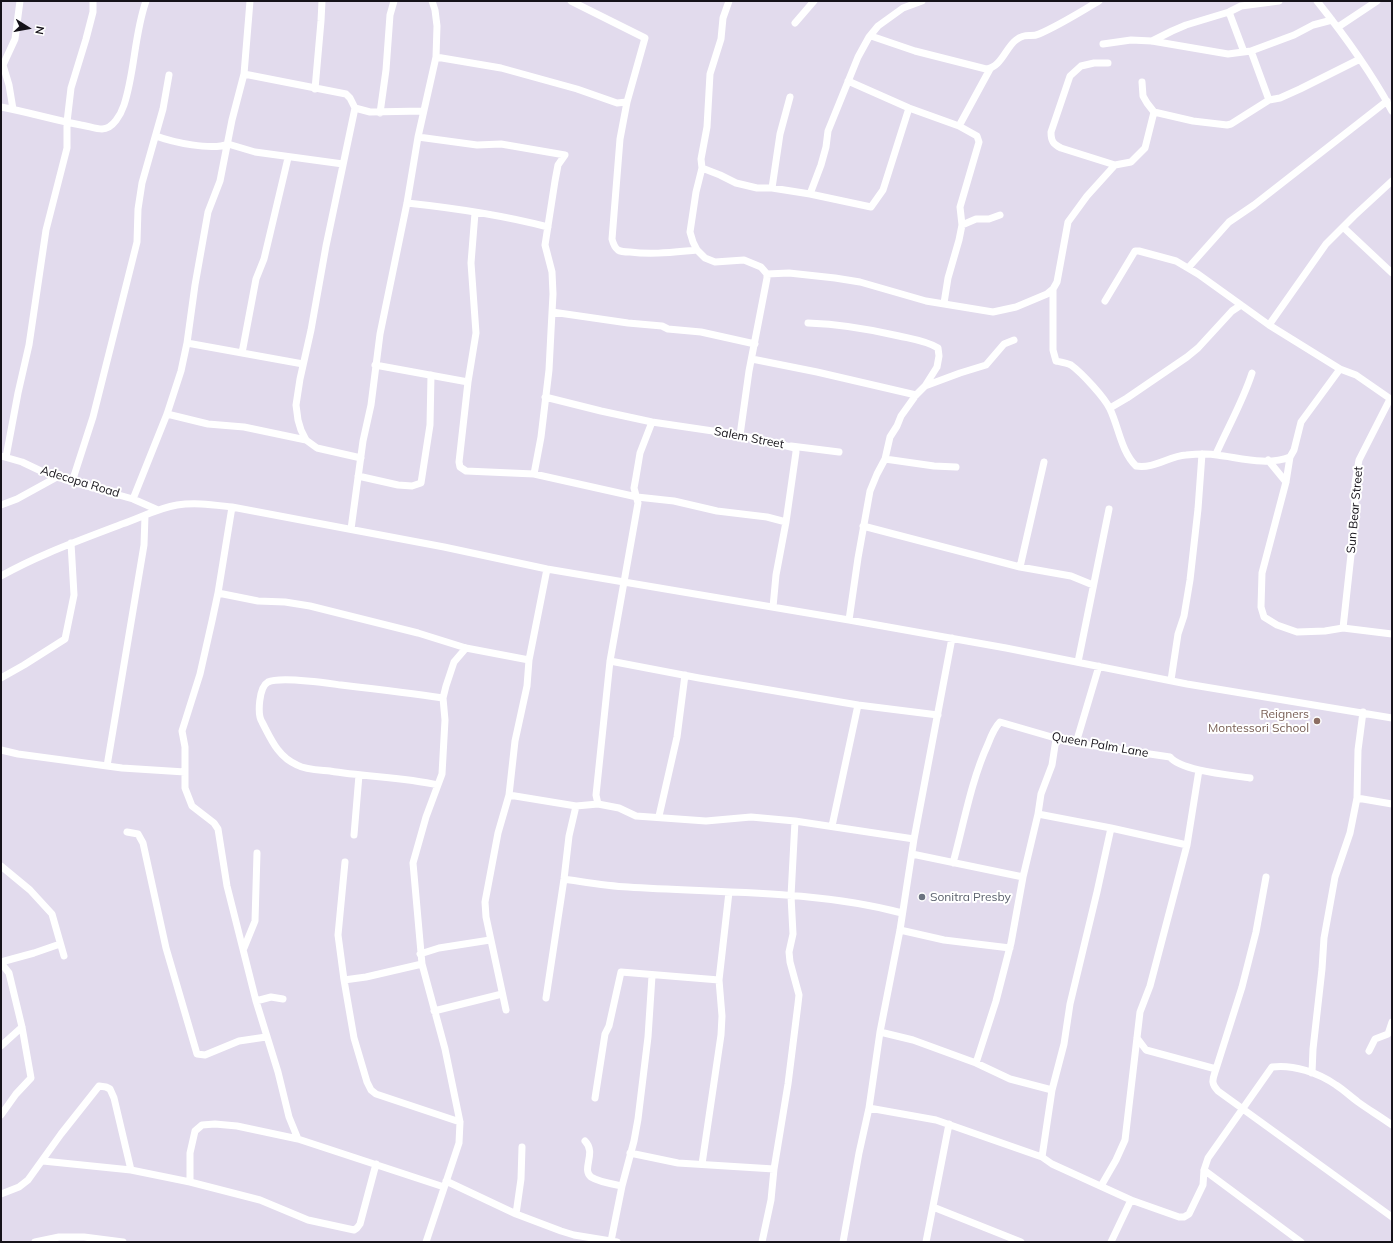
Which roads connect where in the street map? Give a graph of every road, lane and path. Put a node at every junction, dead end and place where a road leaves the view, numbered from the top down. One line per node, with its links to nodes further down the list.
1 (20, 1): 27 (street)
2 (93, 1): 47 (street)
3 (146, 1): 47 (street)
4 (250, 1): 30 (street)
5 (322, 1): 34 (street)
6 (394, 1): 46 (street)
7 (432, 1): 25 (street)
8 (571, 1): 38 (street)
9 (729, 1): 55 (street)
10 (814, 1): 18 (street)
11 (922, 1): 20 (street)
12 (1100, 1): 29 (street)
13 (1279, 1): 16 (street)
14 (1317, 1): 17 (street)
15 (1377, 1): 19 (street)
16 (1229, 12): 21 (street); 24 (street)
17 (1332, 20): 19 (street); 23 (street)
18 (795, 23)
19 (1338, 27): 26 (street)
20 (870, 36): 29 (street); 32 (street)
21 (1152, 41): 22 (street); 24 (street)
22 (1103, 44)
23 (1252, 51): 24 (street); 36 (street)
24 (1244, 52)
25 (436, 57): 38 (street); 43 (street)
26 (1360, 59): 36 (street); 37 (street)
27 (2, 63): 42 (street)
28 (1108, 64): 54 (street)
29 (990, 69): 48 (street)
30 (244, 74): 34 (street); 51 (street)
31 (169, 75): 49 (street)
32 (848, 81): 41 (street); 58 (street)
33 (1142, 82): 45 (street)
34 (315, 89): 40 (street)
35 (790, 97): 57 (street)
36 (1269, 100): 45 (street)
37 (1387, 101): 44 (street); 66 (street)
38 (627, 102): 65 (street)
39 (1, 107): 42 (street)
40 (355, 108): 46 (street); 53 (street)
41 (909, 108): 48 (street); 58 (street)
42 (13, 109): 47 (street)
43 (424, 111): 46 (street); 50 (street)
44 (1392, 111)
45 (1154, 112): 54 (street)
46 (380, 113)
47 (67, 122): 100 (street)
48 (959, 126): 62 (street)
49 (156, 136): 51 (street); 110 (street)
50 (418, 137): 59 (street); 63 (street)
51 (228, 144): 52 (street); 77 (street)
52 (288, 158): 53 (street); 79 (street)
53 (343, 164): 81 (street)
54 (1115, 165): 69 (street)
55 (702, 168): 57 (street); 65 (street)
56 (1392, 181): 64 (street)
57 (772, 188): 58 (street)
58 (810, 194)
59 (407, 203): 60 (street); 82 (street)
60 (475, 213): 63 (street); 86 (street)
61 (1000, 215): 62 (street)
62 (962, 225): 71 (street)
63 (548, 227): 73 (street)
64 (1343, 227): 67 (street); 75 (street)
65 (696, 250): 68 (street)
66 (1188, 268): 70 (street); 72 (street)
67 (1392, 273)
68 (767, 274): 71 (street); 78 (street)
69 (1053, 289): 71 (street); 91 (street)
70 (1105, 301)
71 (944, 303)
72 (1241, 304): 75 (street); 91 (street)
73 (552, 312): 78 (street); 89 (street)
74 (808, 323): 87 (street)
75 (1269, 325): 83 (street)
76 (1014, 340): 87 (street)
77 (187, 343): 79 (street); 92 (street)
78 (755, 344): 80 (street)
79 (242, 353): 81 (street)
80 (752, 359): 88 (street); 94 (street)
81 (303, 364): 95 (street)
82 (375, 365): 85 (street); 102 (street)
83 (1340, 369): 90 (street); 101 (street)
84 (1252, 373): 99 (street)
85 (431, 375): 86 (street); 108 (street)
86 (468, 382): 107 (street)
87 (925, 386): 88 (street)
88 (916, 395): 103 (street)
89 (545, 397): 93 (street, Salem Street); 107 (street)
90 (1391, 400): 131 (street, Sun Bear Street)
91 (1110, 408): 98 (street)
92 (167, 414): 95 (street); 113 (street)
93 (652, 422): 94 (street, Salem Street); 112 (street)
94 (740, 435): 96 (street, Salem Street)
95 (306, 440): 102 (street)
96 (791, 446): 97 (street); 119 (street, Salem Street)
97 (839, 452)
98 (1202, 454): 99 (street); 141 (street)
99 (1216, 454): 104 (street)
100 (3, 456): 109 (street, Adecopa Road)
101 (1290, 457): 104 (street); 111 (street)
102 (361, 458): 108 (street)
103 (885, 459): 106 (street); 120 (street)
104 (1268, 460): 111 (street)
105 (1044, 462): 123 (street)
106 (956, 467)
107 (534, 474): 112 (street)
108 (358, 476): 121 (street)
109 (57, 477): 110 (street, Adecopa Road); 114 (street)
110 (72, 482): 113 (street, Adecopa Road)
111 (1286, 482): 131 (street)
112 (637, 497): 119 (street); 126 (street)
113 (133, 499): 117 (street, Adecopa Road)
114 (1, 505)
115 (232, 507): 117 (street); 121 (street); 128 (street)
116 (1109, 509): 127 (street)
117 (158, 510): 118 (street)
118 (145, 516): 122 (street); 150 (street)
119 (786, 522): 129 (street, Salem Street)
120 (863, 526): 123 (street); 130 (street)
121 (351, 529): 124 (street)
122 (71, 543): 125 (street); 140 (street)
123 (1020, 567): 127 (street)
124 (547, 569): 126 (street); 135 (street)
125 (1, 576)
126 (624, 583): 129 (street); 136 (street)
127 (1093, 585): 137 (street)
128 (218, 593): 134 (street); 152 (street)
129 (773, 607): 130 (street)
130 (849, 620): 133 (street)
131 (1343, 628): 132 (street)
132 (1392, 634)
133 (952, 638): 137 (street); 145 (street)
134 (466, 648): 135 (street); 142 (street)
135 (529, 660): 156 (street)
136 (610, 661): 139 (street); 158 (street)
137 (1078, 662): 138 (street)
138 (1099, 666): 141 (street); 148 (street)
139 (685, 675): 143 (street); 162 (street)
140 (1, 678)
141 (1171, 680): 144 (street)
142 (444, 698): 153 (street); 155 (street)
143 (858, 705): 145 (street); 164 (street)
144 (1363, 712): 146 (street); 157 (street)
145 (938, 714): 168 (street)
146 (1392, 718)
147 (1056, 739): 148 (street, Queen Palm Lane); 161 (street); 173 (street, Queen Palm Lane)
148 (1076, 743): 151 (street, Queen Palm Lane)
149 (1, 750): 150 (street)
150 (107, 766): 152 (street)
151 (1199, 770): 154 (street, Queen Palm Lane); 169 (street)
152 (185, 772): 184 (street)
153 (359, 776): 155 (street); 167 (street)
154 (1250, 778)
155 (438, 785): 186 (street)
156 (509, 795): 160 (street); 182 (street)
157 (1357, 798): 159 (street); 210 (street)
158 (598, 804): 160 (street); 162 (street)
159 (1392, 804)
160 (576, 806): 177 (street)
161 (1038, 814): 165 (street); 175 (street)
162 (659, 816): 163 (street)
163 (795, 821): 164 (street); 179 (street)
164 (832, 826): 168 (street)
165 (1111, 828): 169 (street); 211 (street)
166 (127, 832): 202 (street)
167 (354, 835)
168 (914, 839): 171 (street)
169 (1186, 845): 203 (street)
170 (257, 853): 184 (street)
171 (912, 854): 173 (street); 180 (street)
172 (345, 862): 191 (street)
173 (953, 863): 175 (street)
174 (1, 866): 183 (street)
175 (1023, 877): 185 (street)
176 (1266, 877): 209 (street)
177 (564, 879): 178 (street); 194 (street)
178 (729, 892): 179 (street); 192 (street)
179 (791, 896): 180 (street); 227 (street)
180 (902, 914): 181 (street)
181 (900, 930): 185 (street); 201 (street)
182 (490, 940): 186 (street); 193 (street)
183 (60, 944): 187 (street); 188 (street)
184 (244, 948): 196 (street)
185 (1010, 948): 208 (street)
186 (420, 954): 189 (street)
187 (64, 956)
188 (1, 962): 200 (street)
189 (422, 964): 191 (street); 198 (street)
190 (652, 976): 192 (street); 212 (street); 222 (street)
191 (344, 980): 216 (street)
192 (719, 980): 226 (street)
193 (502, 994): 197 (street); 198 (street)
194 (546, 998)
195 (283, 999): 196 (street)
196 (256, 1002): 202 (street)
197 (506, 1010)
198 (434, 1011): 216 (street)
199 (1392, 1022): 206 (street)
200 (22, 1027): 204 (street); 215 (street)
201 (880, 1032): 208 (street); 213 (street)
202 (266, 1037): 219 (street)
203 (1137, 1038): 205 (street); 207 (street)
204 (1, 1046)
205 (1146, 1050): 207 (street); 209 (street)
206 (1369, 1050)
207 (1134, 1059): 233 (street)
208 (976, 1063): 211 (street)
209 (1216, 1069): 214 (street)
210 (1312, 1073): 214 (street); 218 (street)
211 (1052, 1090): 223 (street)
212 (595, 1098)
213 (868, 1108): 217 (street); 244 (street)
214 (1244, 1108): 229 (street); 238 (street)
215 (1, 1115)
216 (460, 1122): 231 (street)
217 (949, 1124): 223 (street); 236 (street)
218 (1392, 1125)
219 (298, 1139): 225 (street); 230 (street)
220 (585, 1141): 232 (street)
221 (522, 1147): 237 (street)
222 (630, 1153): 226 (street); 232 (street)
223 (1042, 1157): 233 (street)
224 (43, 1161): 228 (street); 228 (street); 234 (street)
225 (376, 1164): 230 (street); 231 (street)
226 (702, 1164): 227 (street)
227 (774, 1169): 243 (street)
228 (130, 1170): 230 (street)
229 (1204, 1170): 235 (street); 248 (street)
230 (190, 1182)
231 (445, 1184): 237 (street); 241 (street)
232 (622, 1186): 242 (street)
233 (1101, 1186): 235 (street)
234 (1, 1194)
235 (1131, 1200): 247 (street)
236 (933, 1207): 245 (street); 246 (street)
237 (516, 1214): 242 (street)
238 (1392, 1217)
239 (35, 1242): 240 (street)
240 (123, 1242)
241 (426, 1242)
242 (614, 1242)
243 (762, 1242)
244 (843, 1242)
245 (926, 1242)
246 (1020, 1242)
247 (1111, 1242)
248 (1301, 1242)

